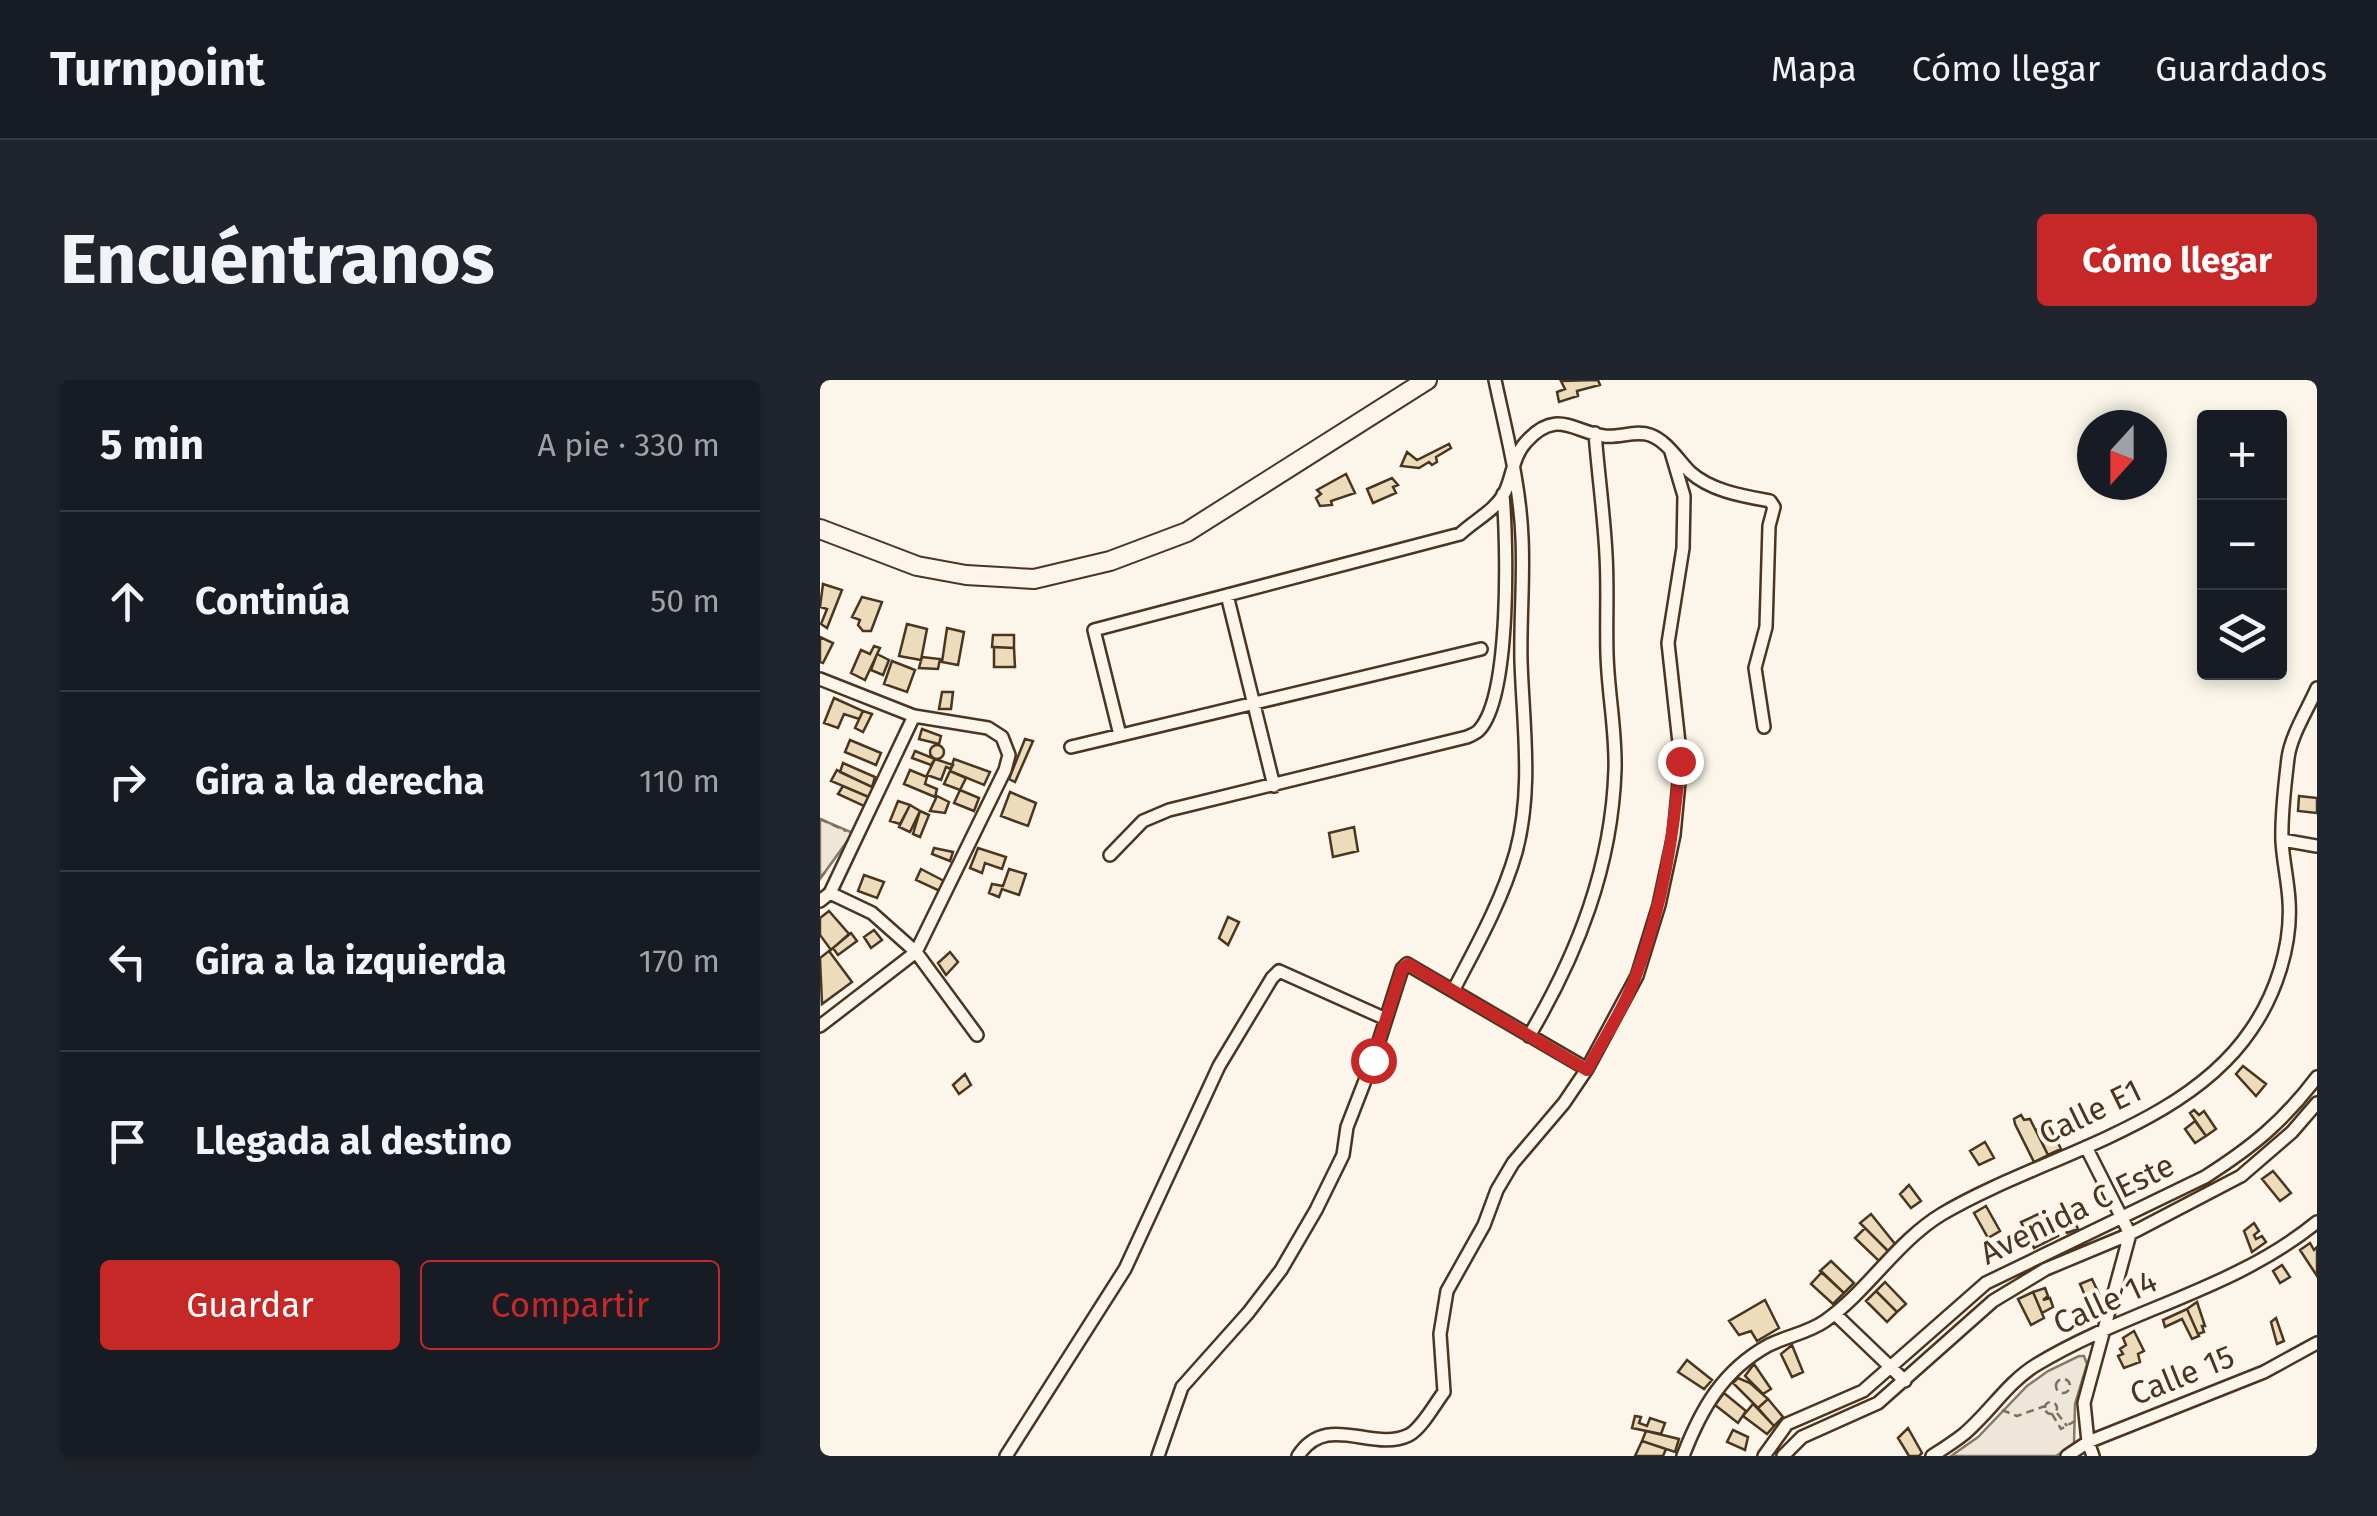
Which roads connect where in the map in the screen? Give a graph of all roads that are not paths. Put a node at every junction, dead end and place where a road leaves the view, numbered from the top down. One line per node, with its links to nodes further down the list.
1 (1428, 380): 7 (main road)
2 (1495, 380): 5 (street)
3 (1595, 433): 4 (street); 5 (street); 27 (street)
4 (1672, 452): 14 (street); 28 (street)
5 (1513, 463): 6 (street); 23 (street)
6 (1503, 494): 8 (street); 17 (street)
7 (820, 529)
8 (1227, 595): 12 (street); 15 (street)
9 (1481, 649): 12 (street)
10 (821, 682): 13 (street)
11 (2317, 688): 18 (street, Calle E1)
12 (1252, 704): 15 (street); 17 (street)
13 (914, 716): 21 (street); 22 (street)
14 (1764, 726)
15 (1120, 736): 16 (street)
16 (1071, 747)
17 (1274, 786): 20 (street)
18 (2282, 840): 19 (street); 31 (street, Calle E1)
19 (2317, 846)
20 (1110, 855)
21 (825, 897): 22 (street)
22 (916, 952): 25 (street); 26 (street)
23 (1453, 991): 24 (street); 27 (street)
24 (1386, 1019): 41 (street); 42 (street)
25 (820, 1026)
26 (977, 1035)
27 (1530, 1036): 28 (street)
28 (1587, 1070): 43 (street)
29 (2317, 1077): 32 (street, Avenida C Este)
30 (2317, 1103): 34 (street)
31 (2086, 1146): 32 (street); 35 (street, Calle E1)
32 (2122, 1217): 34 (street); 38 (street, Avenida C Este)
33 (2317, 1222): 36 (street, Calle 14)
34 (2130, 1234): 36 (street); 39 (street)
35 (1835, 1314): 38 (street); 44 (street, Calle E1)
36 (2107, 1327): 40 (street); 47 (street, Calle 14)
37 (2317, 1343): 40 (street, Calle 15)
38 (1891, 1367): 39 (street); 45 (street, Avenida C Este)
39 (1905, 1381): 46 (street)
40 (2088, 1442): 48 (street, Calle 15); 49 (street)
41 (1006, 1456)
42 (1158, 1456)
43 (1298, 1456)
44 (1684, 1456)
45 (1764, 1456)
46 (1783, 1456)
47 (1932, 1456)
48 (2068, 1456)
49 (2093, 1456)

